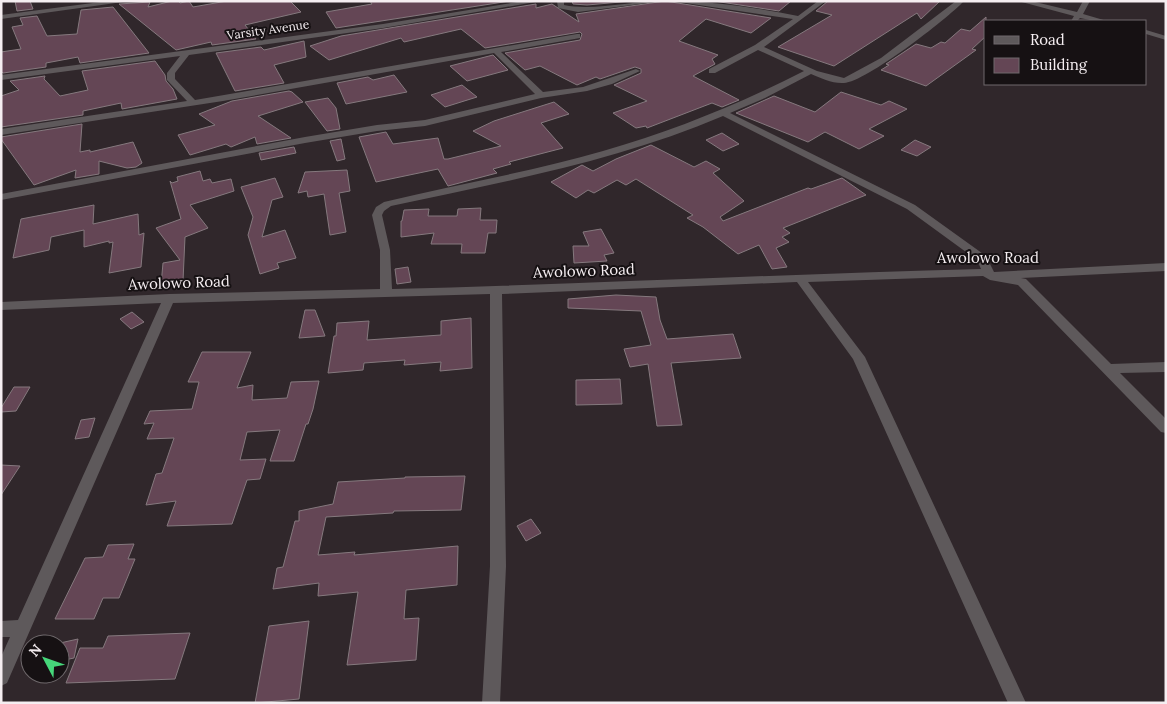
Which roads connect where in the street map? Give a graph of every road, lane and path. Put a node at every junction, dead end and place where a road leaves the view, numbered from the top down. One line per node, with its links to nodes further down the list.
1 (127, 1): 11 (street)
2 (538, 1): 20 (street, Varsity Avenue)
3 (560, 1): 4 (street)
4 (660, 1)
5 (675, 1): 12 (street)
6 (823, 1): 12 (street)
7 (961, 1): 21 (street)
8 (1021, 1): 10 (street)
9 (1087, 1): 10 (street)
10 (1079, 15): 13 (street); 14 (street)
11 (1, 17)
12 (799, 18): 18 (street)
13 (1073, 20)
14 (1099, 20)
15 (1147, 32): 17 (street)
16 (578, 36): 19 (street)
17 (1166, 38)
18 (758, 47): 21 (street); 23 (street)
19 (497, 52): 25 (street); 26 (street)
20 (186, 53): 24 (street, Varsity Avenue); 26 (street)
21 (812, 70): 27 (street)
22 (636, 71): 25 (street)
23 (712, 71)
24 (1, 78)
25 (541, 95): 29 (street)
26 (193, 102): 28 (street)
27 (724, 113): 31 (street); 34 (street)
28 (1, 132)
29 (1, 198)
30 (1166, 267): 31 (street, Awolowo Road)
31 (990, 276): 32 (street, Awolowo Road); 38 (street)
32 (799, 277): 33 (street, Awolowo Road); 44 (street)
33 (496, 290): 34 (street, Awolowo Road); 43 (street)
34 (386, 292): 35 (street, Awolowo Road)
35 (168, 298): 36 (street, Awolowo Road); 40 (street)
36 (1, 306)
37 (1166, 367): 38 (street)
38 (1109, 369): 39 (street)
39 (1166, 428)
40 (23, 628): 41 (street); 42 (street)
41 (1, 629)
42 (1, 677)
43 (491, 703)
44 (1017, 703)

